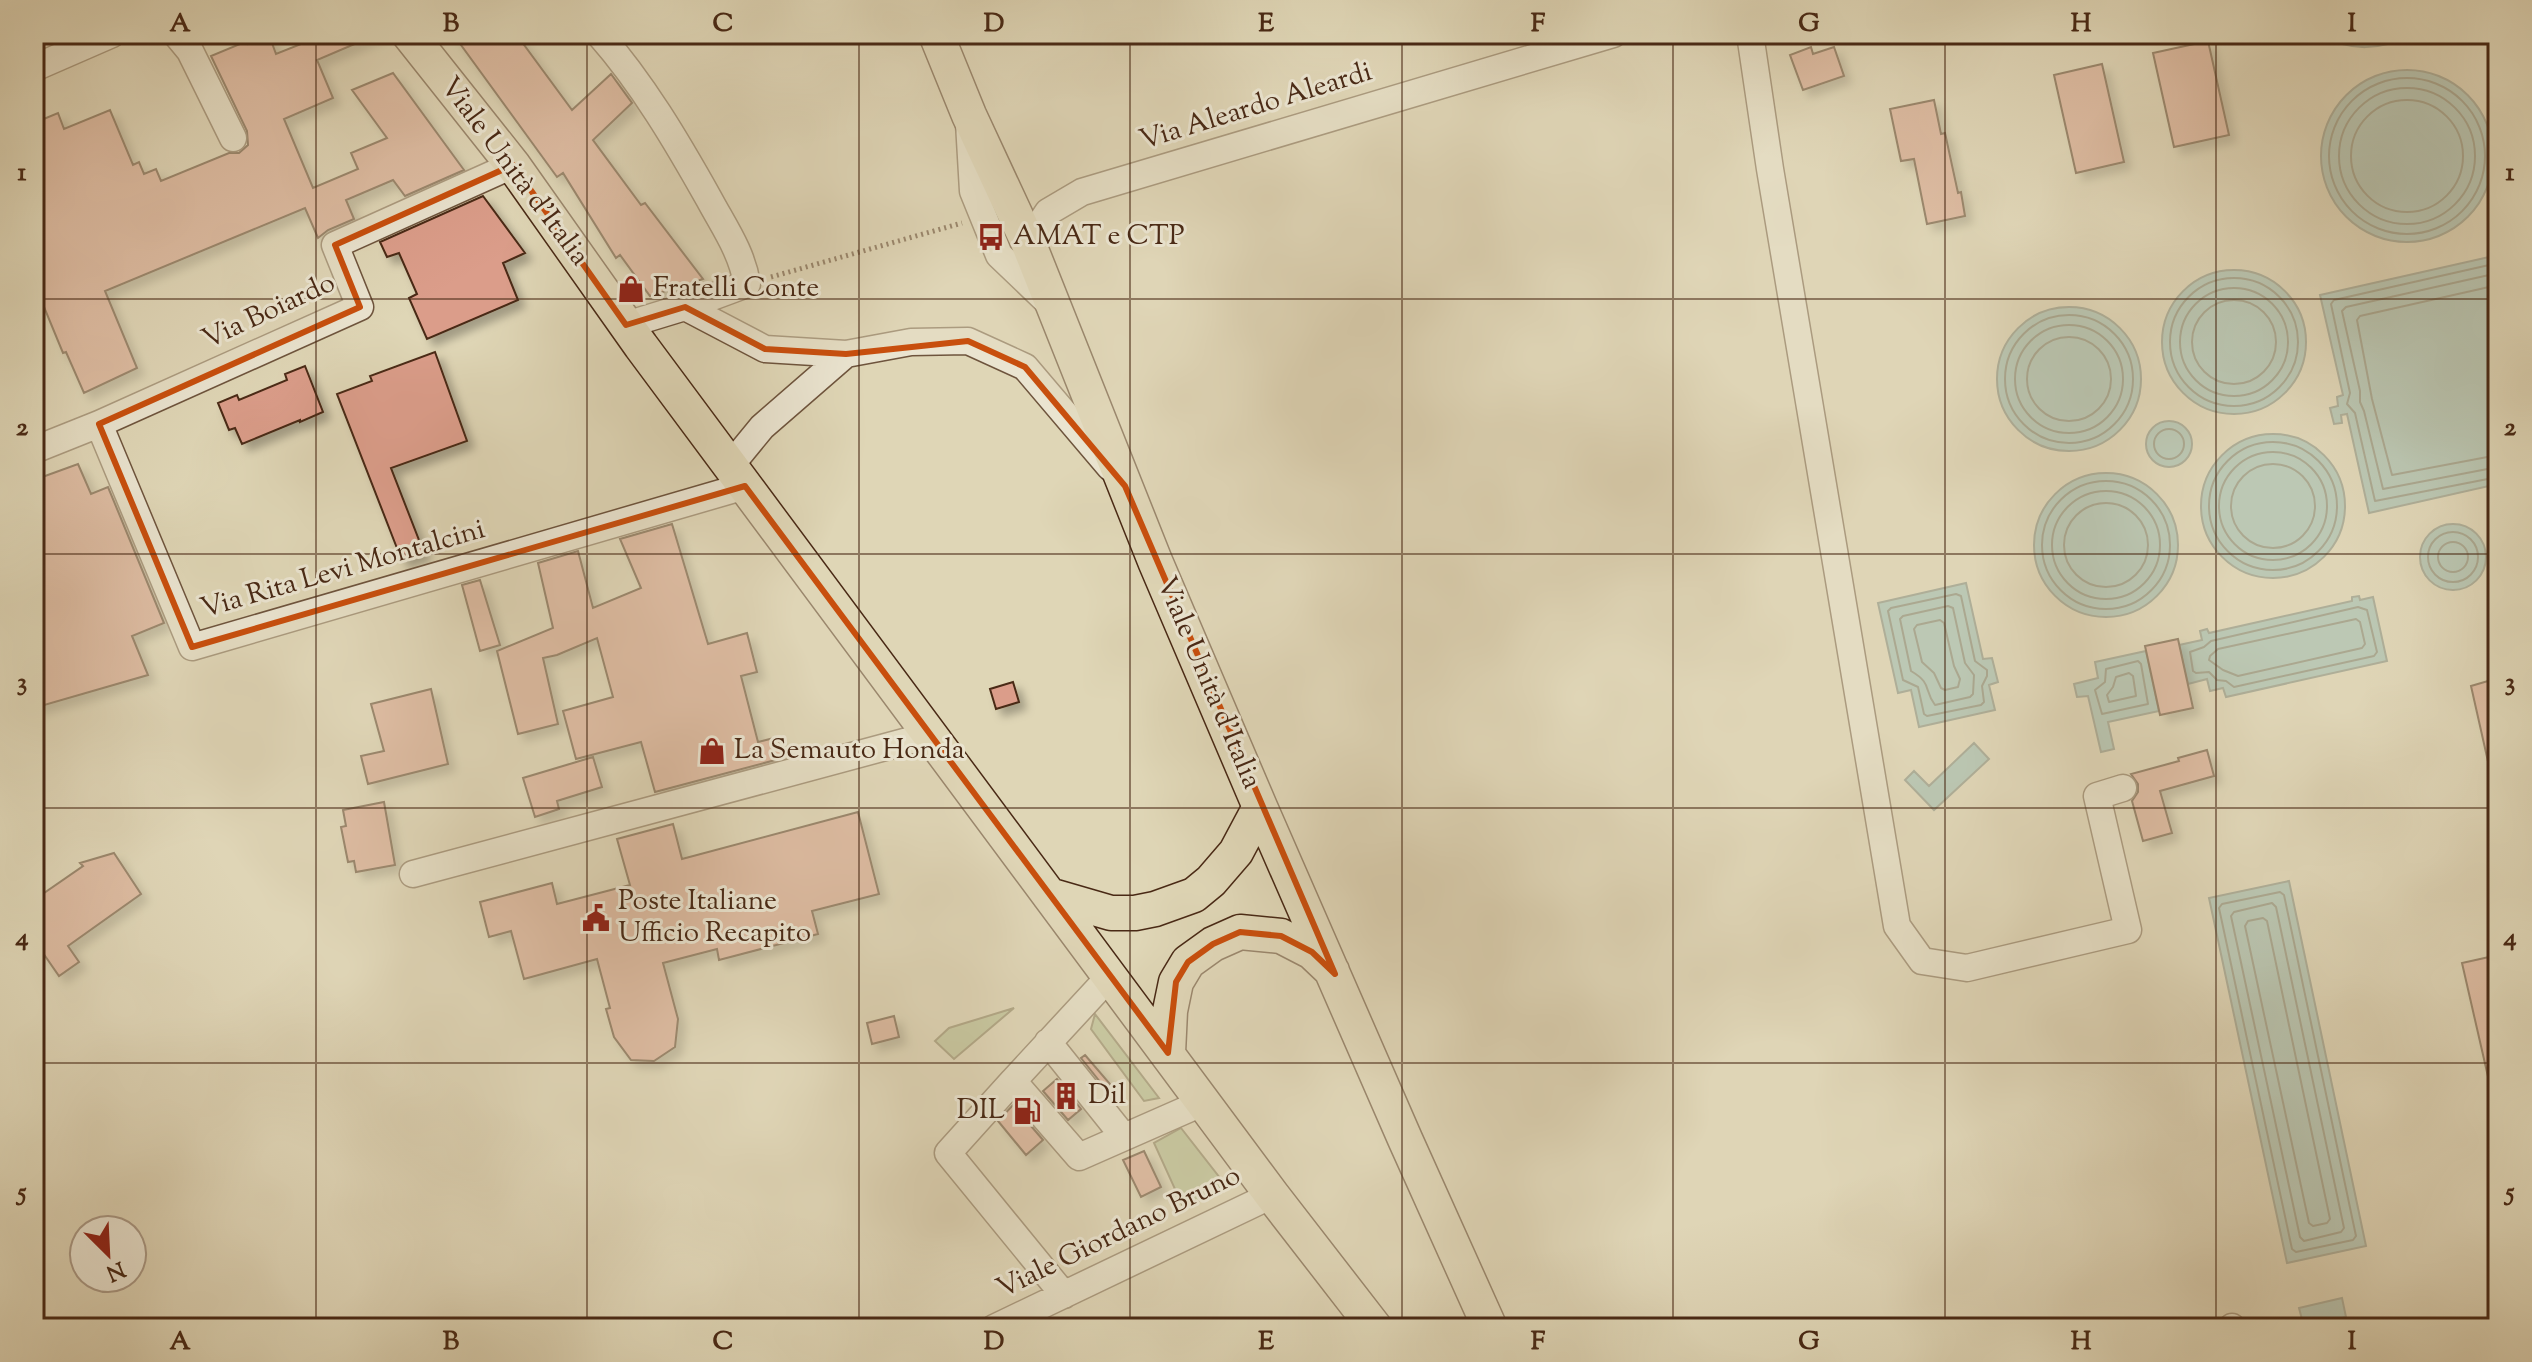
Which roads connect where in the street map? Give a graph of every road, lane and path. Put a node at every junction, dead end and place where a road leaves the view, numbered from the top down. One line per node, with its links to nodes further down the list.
1 (112, 34): 8 (street)
2 (176, 34): 10 (street)
3 (409, 34): 11 (main road, Viale Unità d'Italia)
4 (599, 34): 14 (street)
5 (936, 34): 9 (main road, Viale Unità d'Italia)
6 (1613, 34): 13 (street, Via Aleardo Aleardi)
7 (1750, 34): 24 (street)
8 (34, 68)
9 (969, 115): 12 (street); 13 (main road, Viale Unità d'Italia)
10 (233, 138)
11 (513, 165): 17 (main road, Viale Unità d'Italia); 19 (street, Via Boiardo)
12 (983, 217): 14 (path); 16 (street)
13 (1028, 242): 16 (main road, Viale Unità d'Italia)
14 (747, 284): 15 (street)
15 (685, 307): 17 (street); 18 (street)
16 (1054, 307): 22 (main road, Viale Unità d'Italia)
17 (626, 325): 21 (main road, Viale Unità d'Italia)
18 (846, 354): 21 (street); 22 (street)
19 (99, 424): 20 (street); 21 (street, Via Rita Levi Montalcini)
20 (34, 450)
21 (738, 476): 23 (main road, Viale Unità d'Italia)
22 (1125, 486): 25 (main road, Viale Unità d'Italia)
23 (930, 735): 26 (street); 27 (main road, Viale Unità d'Italia)
24 (2123, 788)
25 (1260, 807): 27 (main road); 28 (main road, Viale Unità d'Italia)
26 (413, 874)
27 (1049, 895): 29 (main road, Viale Unità d'Italia)
28 (1335, 974): 31 (main road); 39 (main road, Viale Unità d'Italia)
29 (1110, 976): 30 (street); 31 (main road, Viale Unità d'Italia)
30 (1048, 1042): 32 (street); 34 (street)
31 (1168, 1053): 33 (main road, Viale Unità d'Italia)
32 (1013, 1081): 34 (street); 36 (street)
33 (1204, 1102): 34 (street); 35 (main road, Viale Unità d'Italia)
34 (1124, 1137)
35 (1272, 1195): 36 (street, Viale Giordano Bruno); 38 (main road, Viale Unità d'Italia)
36 (1064, 1295): 37 (street, Viale Giordano Bruno)
37 (994, 1328)
38 (1375, 1328)
39 (1490, 1328)

